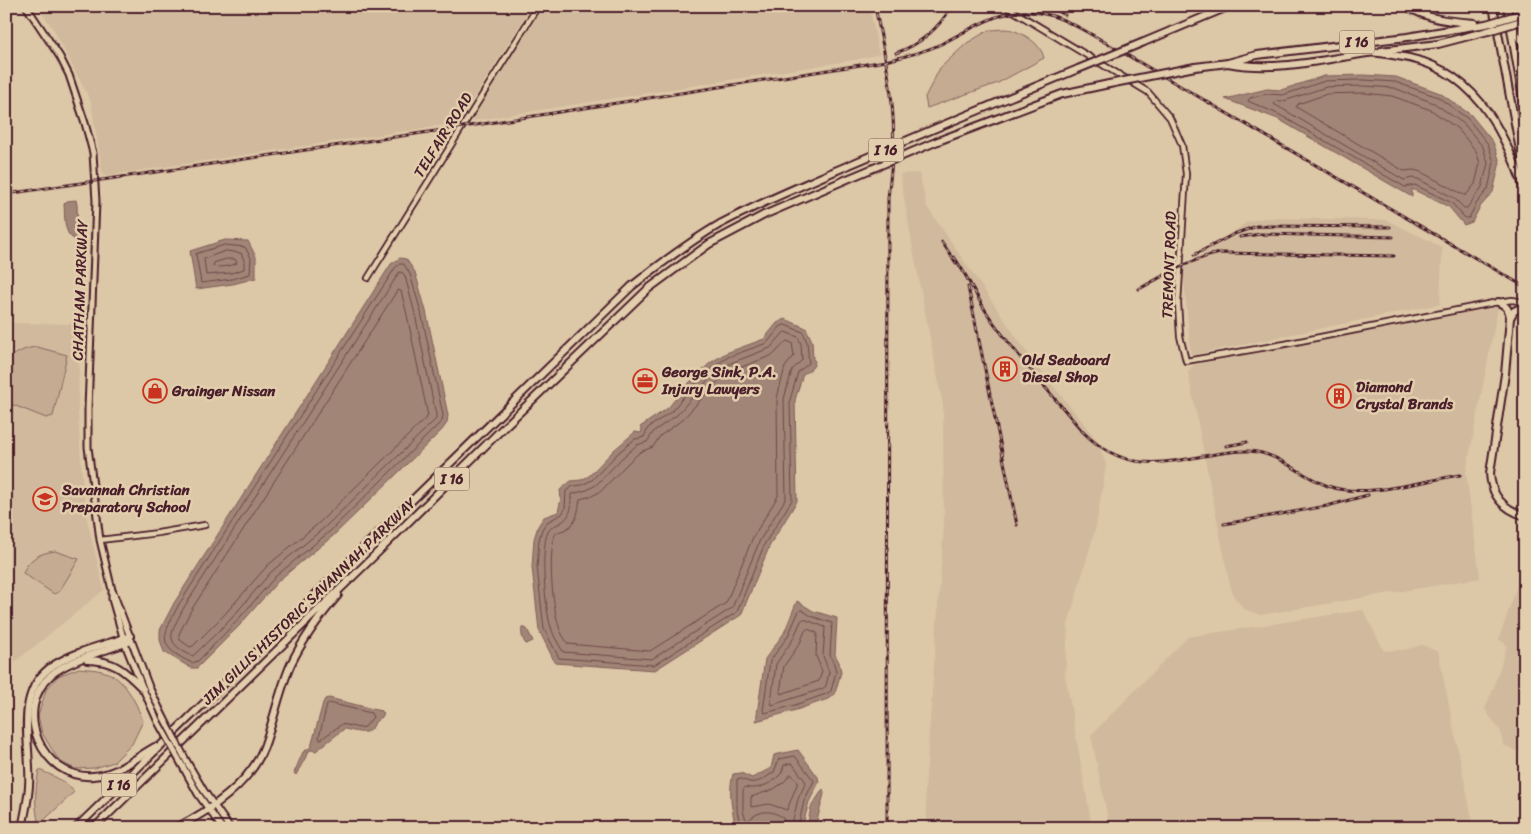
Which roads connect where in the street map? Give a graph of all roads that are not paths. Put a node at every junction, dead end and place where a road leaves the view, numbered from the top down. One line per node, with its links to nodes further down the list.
1 (26, 6): 24 (main road, CHATHAM PARKWAY)
2 (538, 6): 17 (street, TELFAIR ROAD)
3 (1006, 6): 18 (street, TREMONT ROAD)
4 (1228, 6): 29 (highway, JIM GILLIS HISTORIC SAVANNAH PARKWAY / I 16, bridge)
5 (1406, 6): 10 (highway)
6 (1494, 6): 15 (highway)
7 (1509, 6): 11 (highway); 14 (highway)
8 (1524, 13): 10 (highway, JIM GILLIS HISTORIC SAVANNAH PARKWAY / I 16, bridge)
9 (1525, 20): 10 (highway, bridge)
10 (1487, 27): 12 (highway); 13 (highway, JIM GILLIS HISTORIC SAVANNAH PARKWAY / I 16)
11 (1525, 47)
12 (1370, 52): 13 (highway); 16 (highway)
13 (1228, 63): 25 (highway, JIM GILLIS HISTORIC SAVANNAH PARKWAY / I 16, bridge)
14 (1525, 111)
15 (1525, 177)
16 (1525, 192)
17 (368, 278)
18 (1498, 302): 19 (street, TREMONT ROAD); 21 (highway)
19 (1525, 302)
20 (1525, 306): 21 (highway)
21 (1510, 318): 22 (highway)
22 (1525, 516)
23 (205, 525): 24 (street)
24 (100, 540): 26 (main road, CHATHAM PARKWAY)
25 (360, 570): 31 (highway); 34 (highway, JIM GILLIS HISTORIC SAVANNAH PARKWAY / I 16)
26 (127, 640): 27 (highway); 28 (main road, CHATHAM PARKWAY); 30 (main road, CHATHAM PARKWAY, bridge); 32 (highway)
27 (72, 663): 28 (highway); 29 (highway)
28 (143, 689): 30 (main road, CHATHAM PARKWAY, bridge)
29 (163, 743): 33 (highway, JIM GILLIS HISTORIC SAVANNAH PARKWAY / I 16)
30 (184, 763): 31 (main road, CHATHAM PARKWAY)
31 (212, 808): 35 (highway); 36 (main road, CHATHAM PARKWAY); 37 (main road, CHATHAM PARKWAY)
32 (22, 828)
33 (76, 828)
34 (94, 828)
35 (176, 828)
36 (222, 828)
37 (230, 828)

